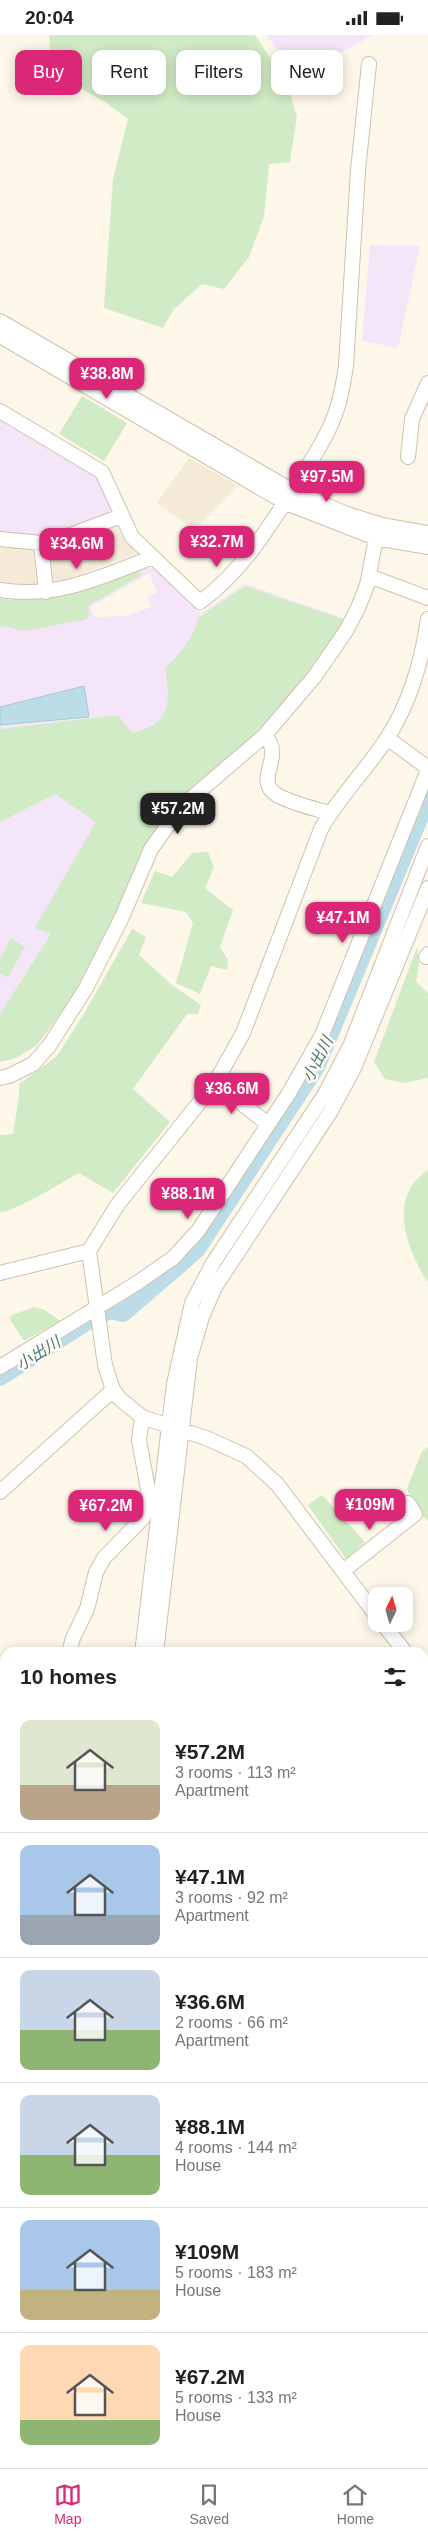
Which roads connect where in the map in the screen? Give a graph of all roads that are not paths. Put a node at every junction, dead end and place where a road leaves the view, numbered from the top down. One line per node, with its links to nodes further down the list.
1 (369, 64): 7 (street)
2 (0, 321): 7 (street)
3 (0, 336): 7 (street)
4 (428, 383): 6 (street)
5 (0, 411): 8 (street)
6 (408, 457)
7 (289, 497): 9 (street); 10 (street); 14 (street)
8 (121, 516): 12 (street); 14 (street)
9 (428, 533)
10 (376, 538): 13 (street); 15 (street)
11 (0, 539): 12 (street)
12 (41, 543): 17 (street)
13 (428, 547)
14 (153, 557): 17 (street)
15 (369, 577): 18 (street); 20 (street)
16 (0, 590): 17 (street)
17 (46, 592)
18 (428, 598)
19 (428, 619): 21 (street)
20 (264, 736): 23 (street); 26 (street)
21 (387, 738): 22 (street); 23 (street)
22 (428, 769): 28 (street)
23 (330, 813): 27 (street)
24 (428, 846): 35 (street)
25 (428, 888): 36 (street)
26 (0, 1078)
27 (215, 1083): 28 (street); 29 (street)
28 (268, 1124): 31 (street)
29 (90, 1251): 30 (street); 31 (street)
30 (0, 1273)
31 (98, 1313): 32 (street); 33 (street)
32 (0, 1367)
33 (113, 1390): 34 (street); 37 (street)
34 (142, 1417): 35 (street); 42 (street)
35 (169, 1426): 36 (street); 43 (street)
36 (183, 1430): 39 (street); 44 (street)
37 (0, 1492)
38 (408, 1503): 39 (street)
39 (343, 1571): 40 (street)
40 (368, 1604)
41 (390, 1633): 45 (street)
42 (71, 1647)
43 (143, 1647)
44 (157, 1647)
45 (401, 1647)

